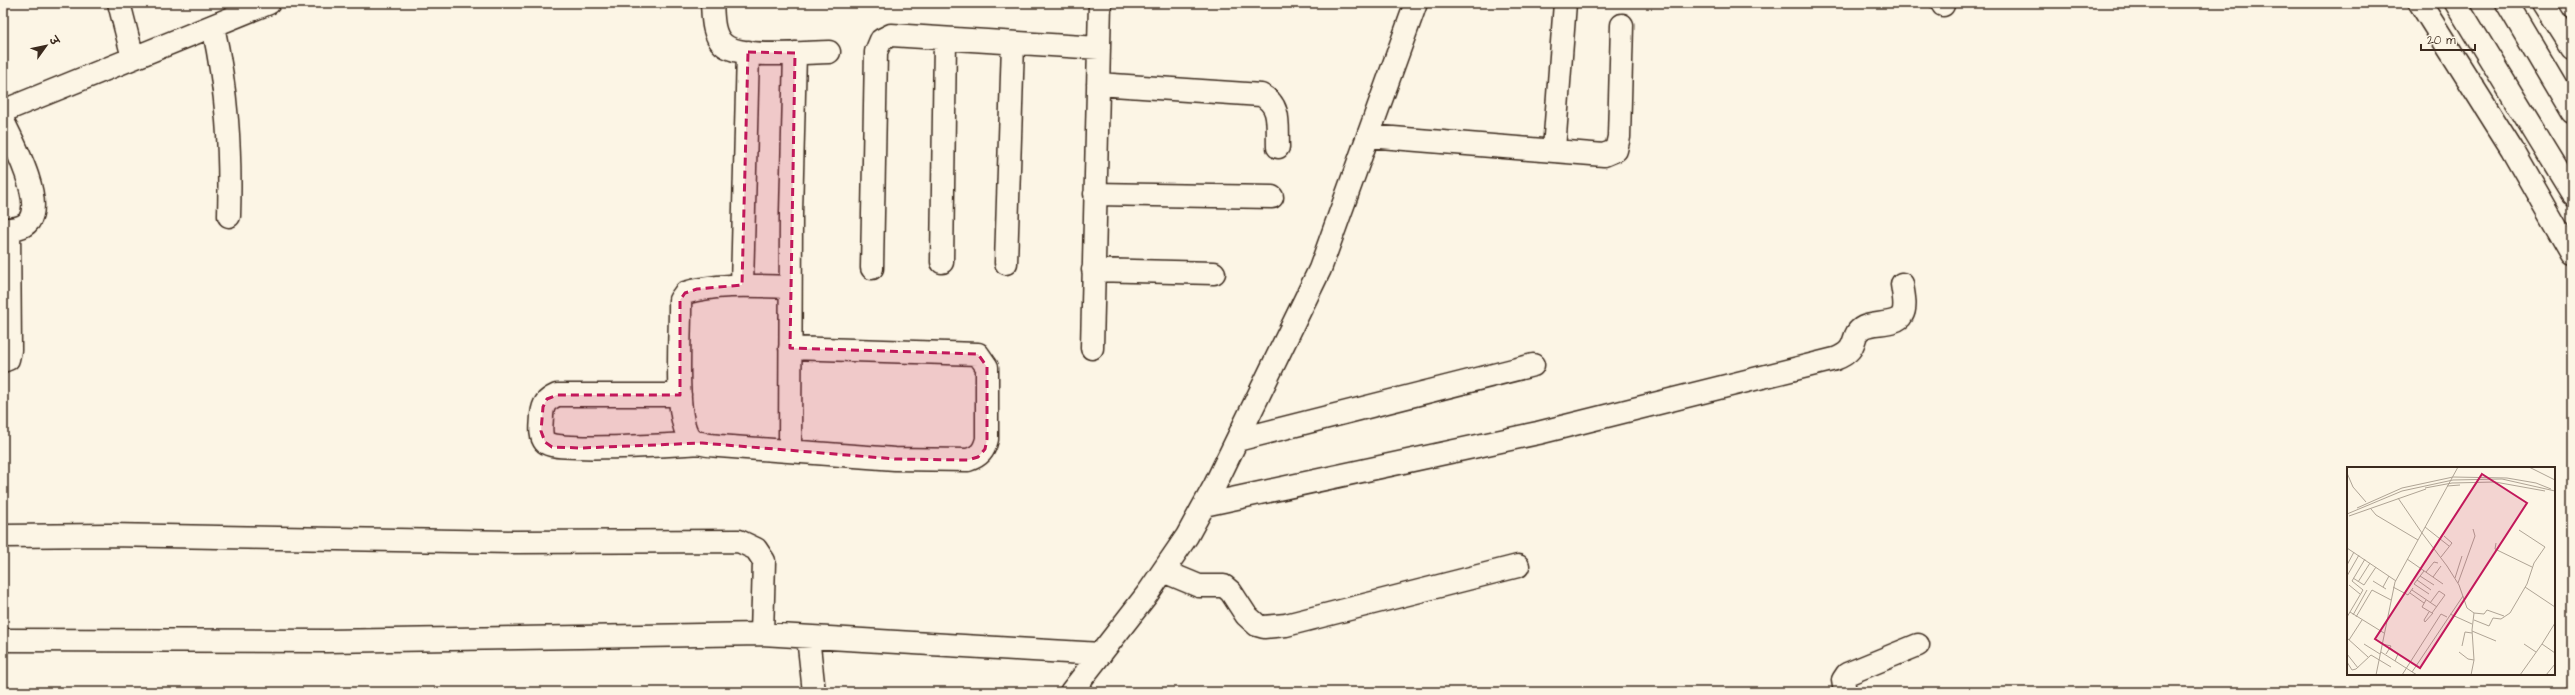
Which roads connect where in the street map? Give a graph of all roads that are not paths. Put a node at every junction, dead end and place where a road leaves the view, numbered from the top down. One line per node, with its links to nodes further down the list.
1 (119, 3): 20 (main road)
2 (269, 3): 12 (main road)
3 (712, 3): 17 (main road)
4 (1100, 3): 16 (main road)
5 (1416, 3): 25 (main road)
6 (1565, 3): 27 (main road)
7 (2420, 3): 33 (main road)
8 (2456, 3): 28 (main road)
9 (2507, 3): 23 (main road)
10 (2544, 3): 15 (main road)
11 (1622, 25): 27 (main road)
12 (213, 26): 20 (main road); 31 (main road)
13 (945, 40): 14 (main road); 34 (main road); 36 (main road)
14 (1013, 44): 16 (main road); 35 (main road)
15 (2572, 47)
16 (1099, 48): 21 (main road)
17 (748, 52): 18 (main road); 40 (main road)
18 (795, 52): 19 (main road); 41 (main road)
19 (829, 52)
20 (133, 58): 22 (main road)
21 (1098, 84): 26 (main road); 29 (main road)
22 (3, 111)
23 (2572, 113)
24 (3, 121): 32 (main road)
25 (1368, 136): 27 (main road); 47 (main road)
26 (1278, 147)
27 (1554, 150)
28 (2572, 193)
29 (1096, 194): 30 (main road); 37 (main road)
30 (1272, 197)
31 (228, 216)
32 (6, 229): 44 (main road)
33 (2572, 254)
34 (942, 262)
35 (1006, 263)
36 (872, 268)
37 (1093, 270): 38 (main road); 43 (main road)
38 (1214, 273)
39 (1902, 284): 50 (main road)
40 (742, 285): 41 (main road); 46 (main road)
41 (790, 288): 42 (main road)
42 (790, 348): 49 (main road); 49 (main road)
43 (1092, 348)
44 (3, 361)
45 (1532, 365): 47 (main road)
46 (680, 395): 48 (main road); 48 (main road)
47 (1237, 440): 50 (main road)
48 (702, 444): 49 (main road)
49 (790, 450)
50 (1204, 505): 53 (main road)
51 (3, 536): 54 (main road)
52 (1518, 566): 53 (main road)
53 (1163, 571): 58 (main road)
54 (762, 634): 55 (main road); 56 (main road)
55 (808, 637): 58 (main road); 59 (main road)
56 (3, 640)
57 (1918, 645): 61 (main road)
58 (1101, 654): 60 (main road)
59 (814, 692)
60 (1071, 692)
61 (1845, 692)

